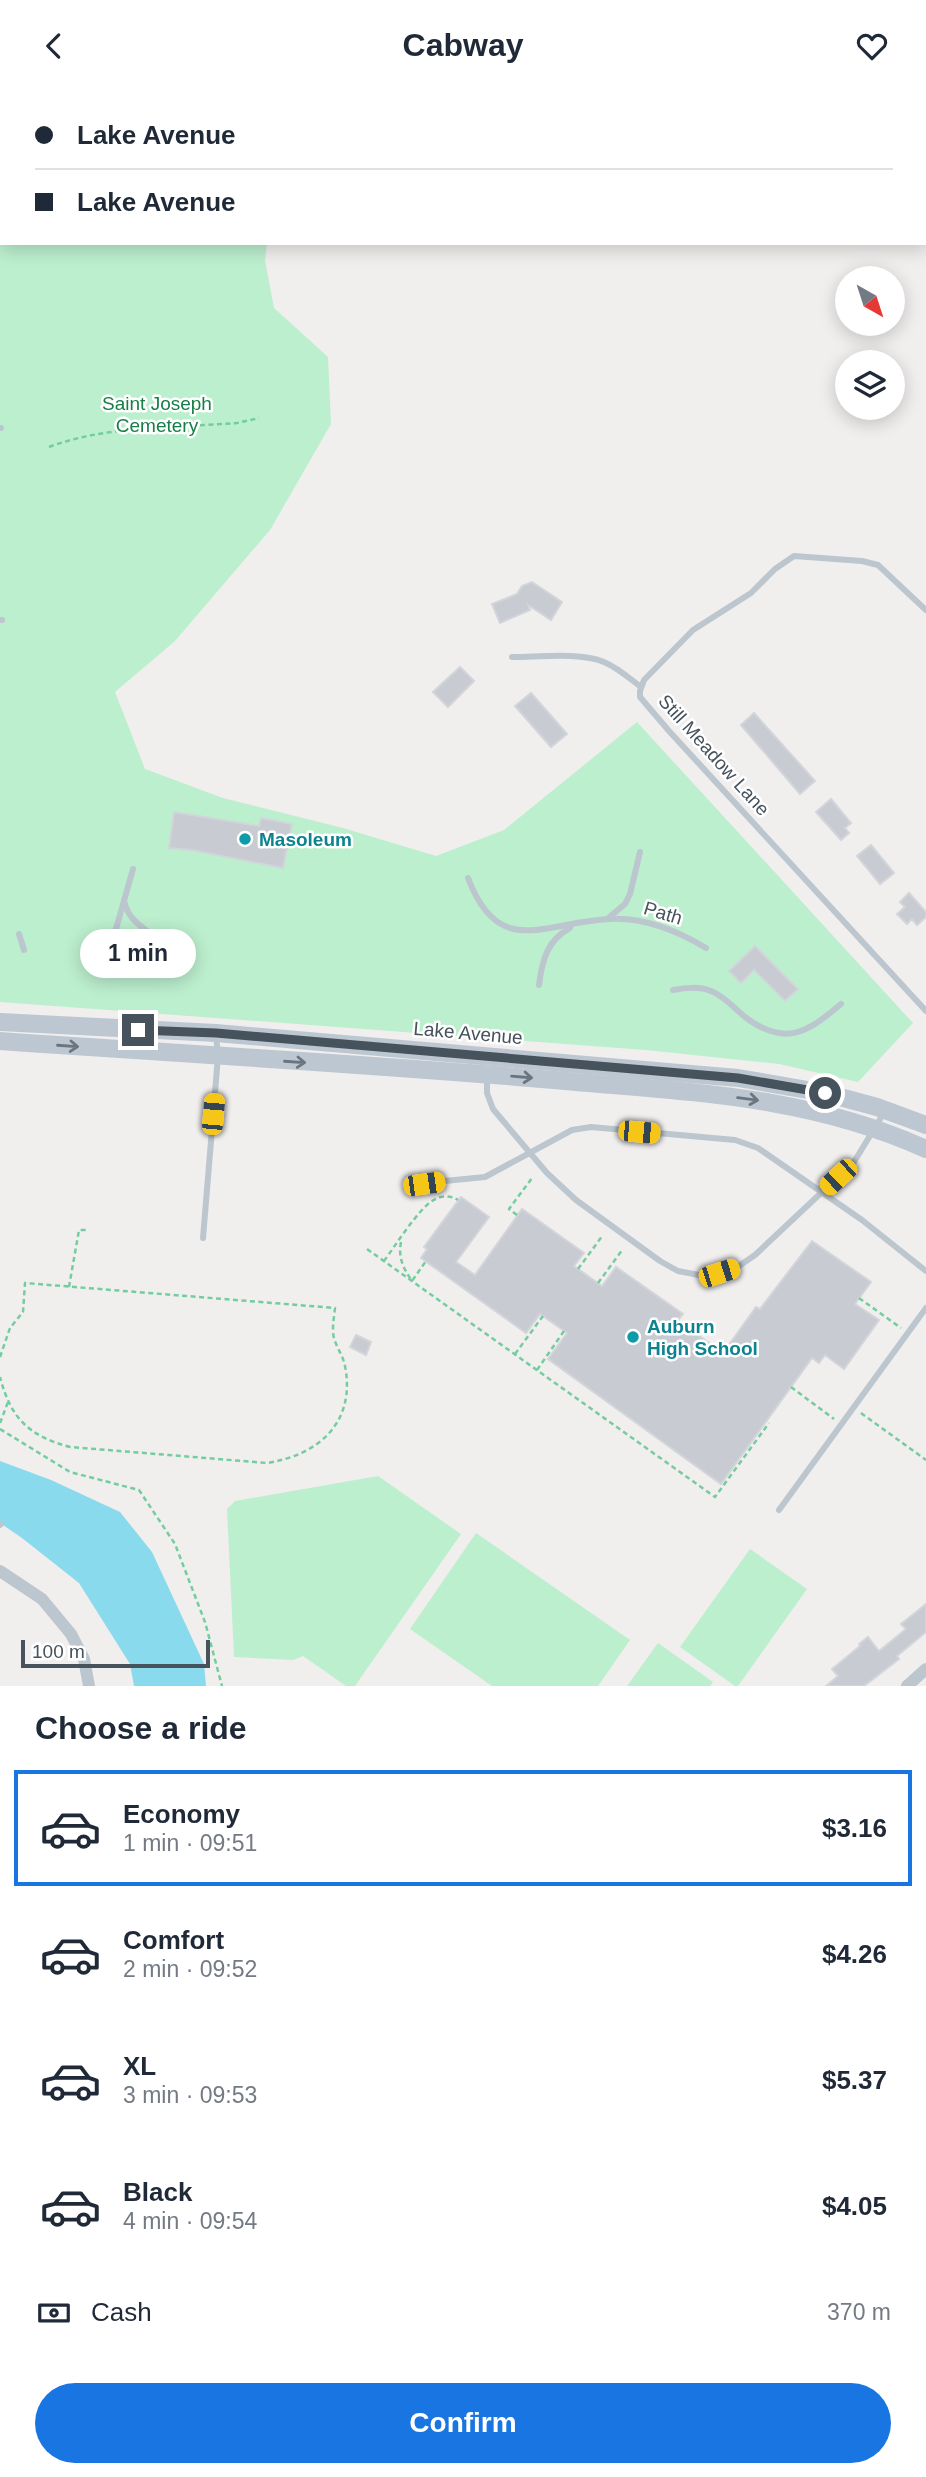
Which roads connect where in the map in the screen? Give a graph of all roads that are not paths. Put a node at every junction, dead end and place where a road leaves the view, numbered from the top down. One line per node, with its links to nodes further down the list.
1 (926, 610): 3 (lane, Still Meadow Lane)
2 (512, 657): 3 (lane)
3 (641, 687): 20 (lane, Still Meadow Lane)
4 (640, 852): 8 (lane, Path)
5 (133, 870): 7 (lane)
6 (468, 878): 10 (lane, Path)
7 (124, 898): 11 (lane); 13 (lane)
8 (607, 919): 9 (lane, Path); 15 (lane, Path)
9 (578, 924): 10 (lane, Path); 14 (lane, Path)
10 (543, 929): 14 (lane)
11 (150, 933)
12 (19, 935): 16 (lane)
13 (111, 936)
14 (553, 941): 17 (lane)
15 (706, 948)
16 (24, 950)
17 (539, 985)
18 (673, 990): 19 (lane)
19 (841, 1004)
20 (926, 1011)
21 (0, 1022): 22 (main road, Lake Avenue)
22 (216, 1033): 24 (lane); 25 (main road, Lake Avenue)
23 (0, 1041): 24 (main road, Lake Avenue, one-way to 24)
24 (218, 1056): 26 (main road, Lake Avenue, one-way to 26); 34 (lane)
25 (487, 1056): 26 (lane); 27 (main road, Lake Avenue)
26 (487, 1075): 29 (main road, Lake Avenue, one-way to 29); 31 (lane)
27 (885, 1110): 28 (main road, Lake Avenue); 29 (lane)
28 (926, 1125)
29 (874, 1128): 30 (main road, Lake Avenue); 33 (lane)
30 (926, 1149)
31 (530, 1153): 32 (lane); 33 (lane); 33 (lane)
32 (424, 1184)
33 (822, 1192): 35 (lane)
34 (203, 1238)
35 (926, 1271)
36 (926, 1308): 37 (lane)
37 (779, 1510)
38 (0, 1571): 40 (street)
39 (926, 1669): 41 (street)
40 (89, 1686)
41 (907, 1686)

